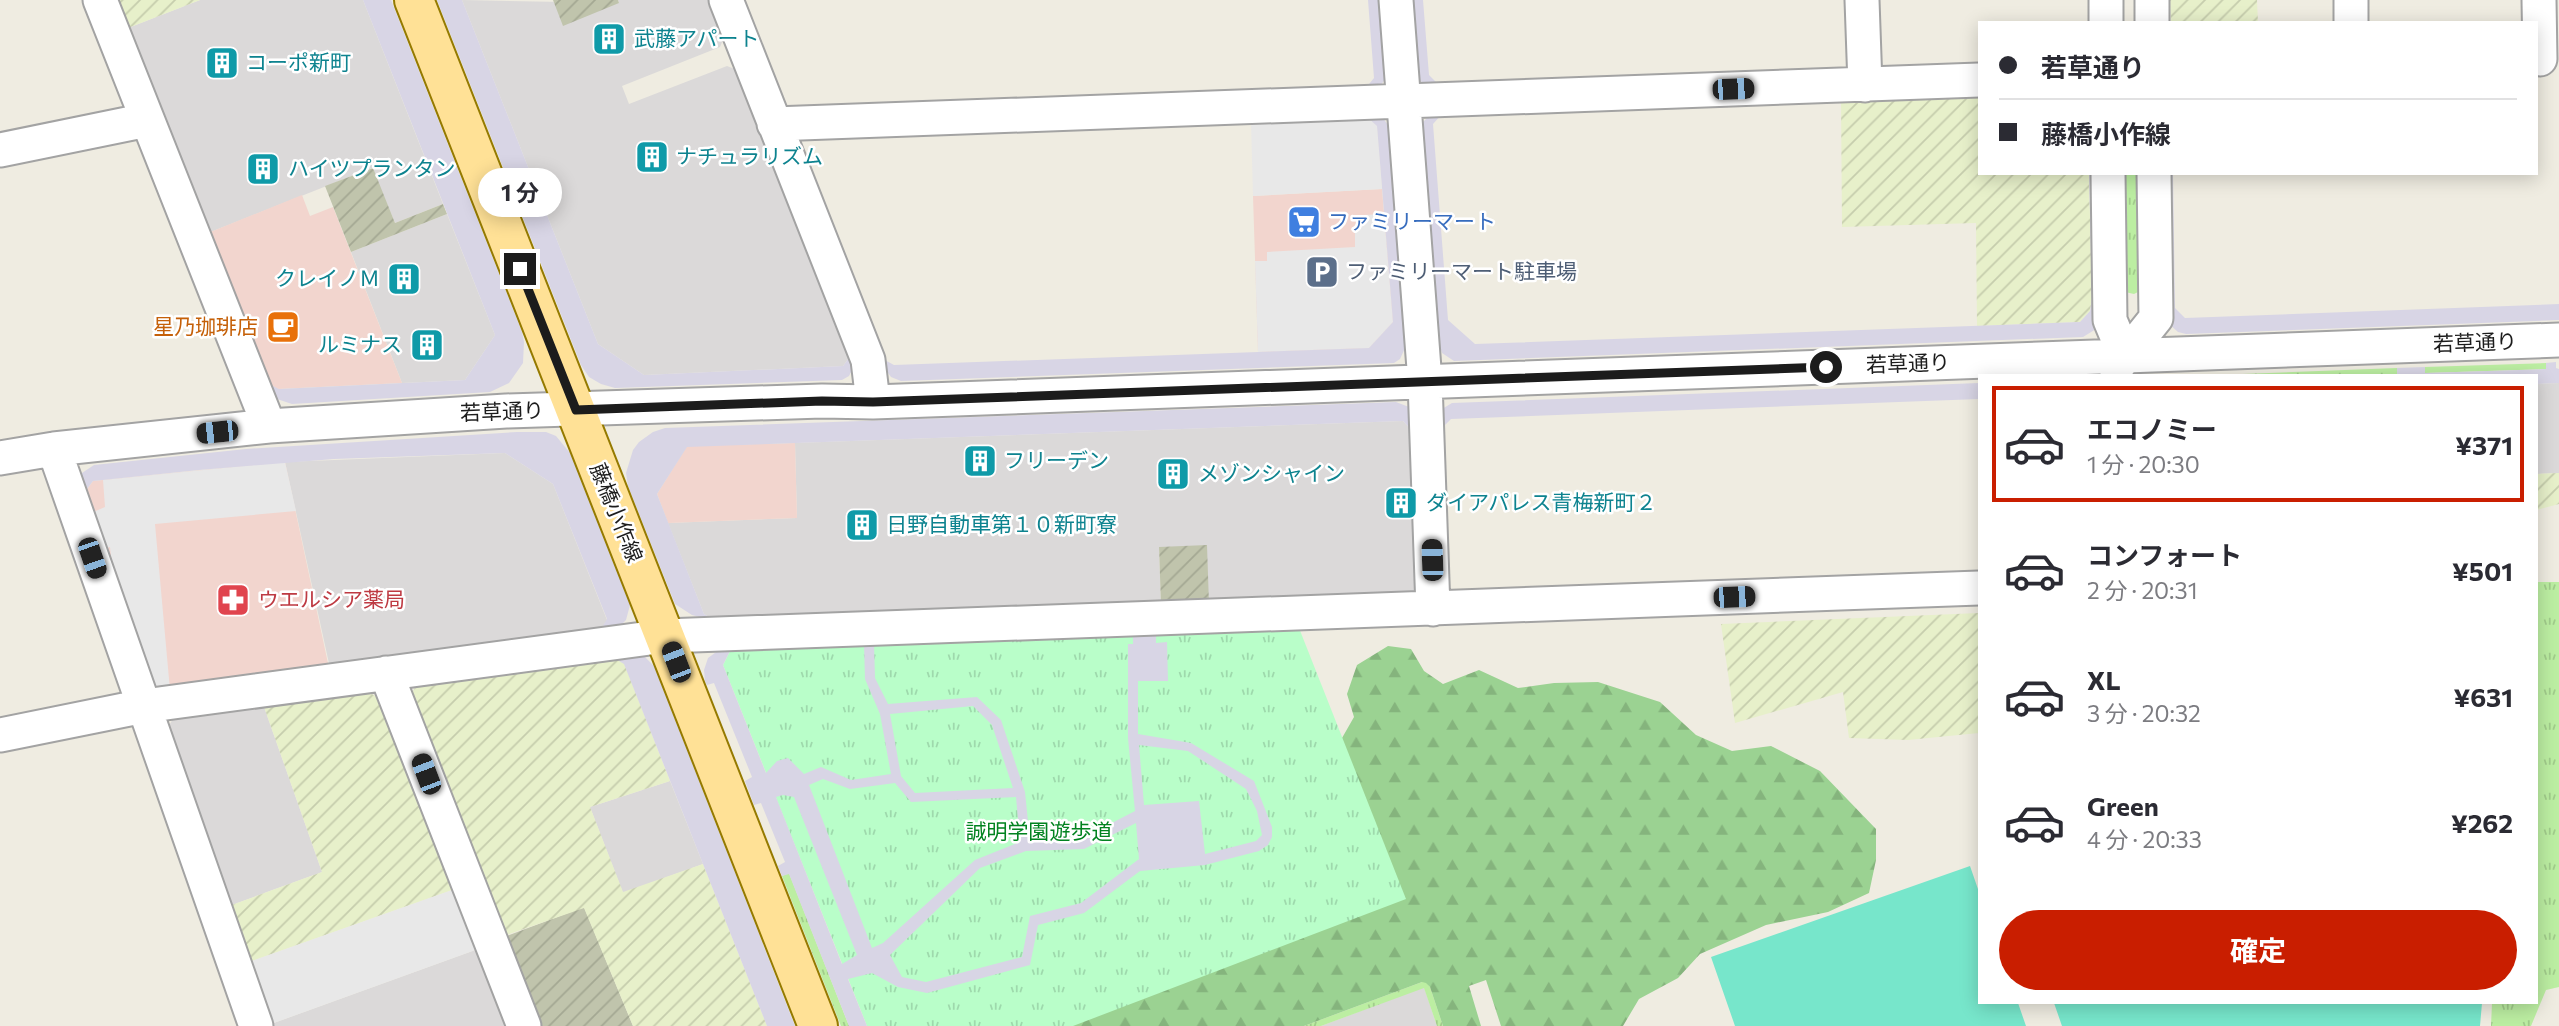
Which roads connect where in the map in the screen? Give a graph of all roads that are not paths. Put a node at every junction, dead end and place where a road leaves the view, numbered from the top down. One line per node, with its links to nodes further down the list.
1 (100, 0): 17 (street)
2 (414, 0): 26 (main road, 藤橋小作線)
3 (726, 0): 18 (street)
4 (1396, 0): 16 (street)
5 (1862, 0): 15 (street)
6 (2106, 0): 10 (street)
7 (2152, 0): 11 (street)
8 (2351, 0): 12 (street)
9 (2539, 0): 13 (street)
10 (2106, 21)
11 (2152, 21)
12 (2351, 21)
13 (2545, 59)
14 (1978, 80): 15 (street)
15 (1865, 85): 16 (street)
16 (1403, 100): 18 (street); 24 (street)
17 (147, 120): 19 (street); 27 (street)
18 (774, 124): 25 (street)
19 (0, 150)
20 (2108, 175): 23 (street)
21 (2154, 175): 23 (street)
22 (2559, 340): 23 (street, 若草通り)
23 (2118, 366): 24 (street, 若草通り)
24 (1425, 382): 25 (street, 若草通り); 31 (street)
25 (873, 402): 26 (street, 若草通り)
26 (576, 410): 27 (street, 若草通り); 32 (main road, 藤橋小作線)
27 (269, 426): 28 (street, 若草通り)
28 (54, 449): 29 (street, 若草通り); 34 (street)
29 (0, 458)
30 (1978, 588): 31 (street)
31 (1433, 609): 32 (street)
32 (665, 636): 33 (street); 38 (main road, 藤橋小作線)
33 (386, 673): 34 (street); 37 (street)
34 (144, 706): 35 (street); 36 (street)
35 (0, 735)
36 (257, 1026)
37 (524, 1026)
38 (818, 1026)

